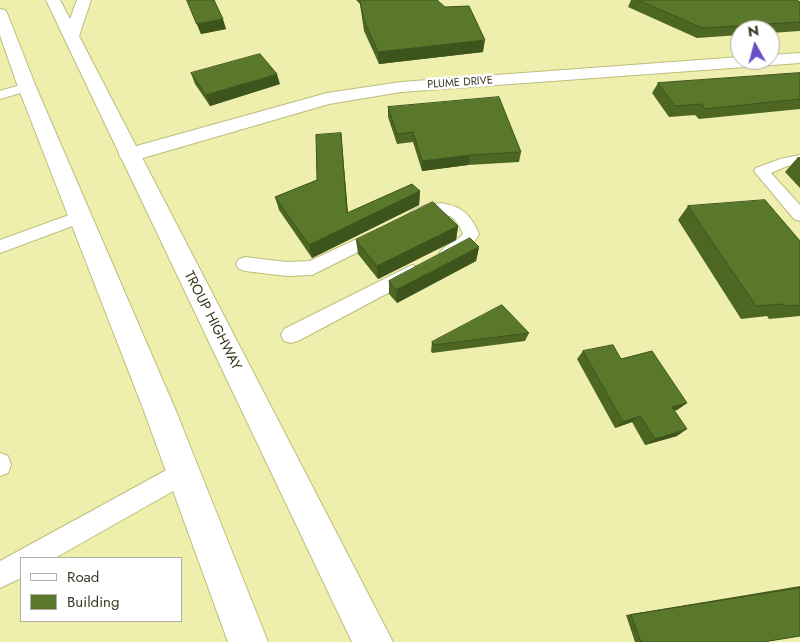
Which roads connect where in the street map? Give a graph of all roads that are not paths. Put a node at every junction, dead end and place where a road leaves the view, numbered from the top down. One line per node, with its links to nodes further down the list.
1 (53, 0): 4 (main road, TROUP HIGHWAY)
2 (84, 0): 4 (main road)
3 (0, 13): 5 (main road)
4 (71, 38): 9 (main road, TROUP HIGHWAY)
5 (6, 40): 7 (main road)
6 (800, 58): 9 (main road, PLUME DRIVE)
7 (27, 87): 8 (lane); 12 (main road)
8 (0, 95)
9 (129, 155): 21 (main road, TROUP HIGHWAY)
10 (800, 160): 11 (lane)
11 (800, 215)
12 (80, 217): 13 (lane); 16 (main road)
13 (0, 247)
14 (246, 264): 15 (lane)
15 (291, 335)
16 (183, 473): 17 (lane); 20 (main road)
17 (33, 557)
18 (20, 565): 19 (lane)
19 (0, 575)
20 (248, 642)
21 (373, 642)

